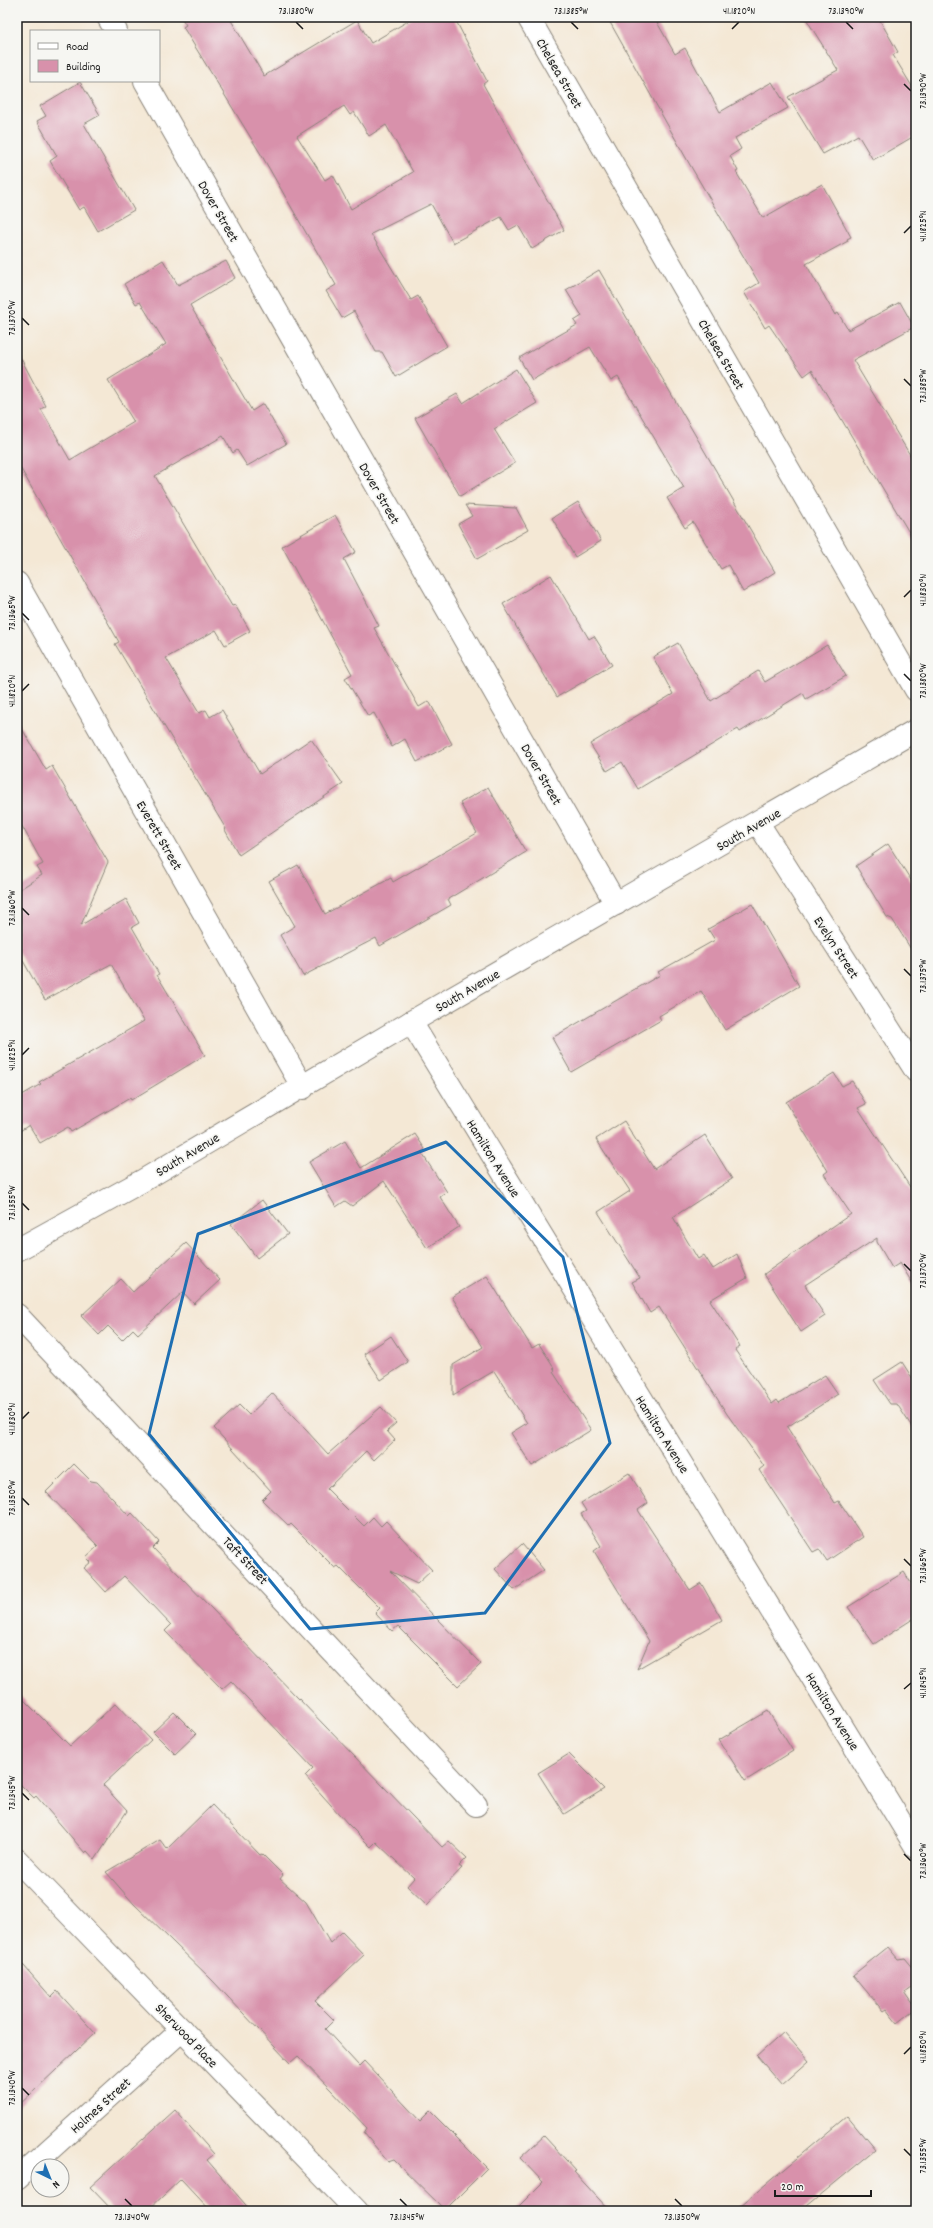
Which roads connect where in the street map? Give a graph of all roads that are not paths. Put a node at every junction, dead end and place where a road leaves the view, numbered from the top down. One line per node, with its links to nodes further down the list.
1 (108, 17): 3 (street)
2 (528, 17): 6 (street, Chelsea Street)
3 (115, 30)
4 (146, 82): 9 (street, Dover Street)
5 (17, 583): 12 (street, Everett Street)
6 (916, 690)
7 (916, 730): 8 (street, South Avenue)
8 (758, 823): 9 (street, South Avenue); 11 (street, Evelyn Street)
9 (616, 904): 10 (street, South Avenue)
10 (411, 1022): 12 (street, South Avenue); 16 (street, Hamilton Avenue)
11 (916, 1071)
12 (303, 1088): 13 (street, South Avenue)
13 (17, 1250)
14 (17, 1315): 15 (street, Taft Street)
15 (476, 1805)
16 (916, 1846)
17 (17, 1860): 18 (street, Sherwood Place)
18 (182, 2030): 19 (street, Holmes Street); 20 (street, Sherwood Place)
19 (17, 2180)
20 (357, 2211)

